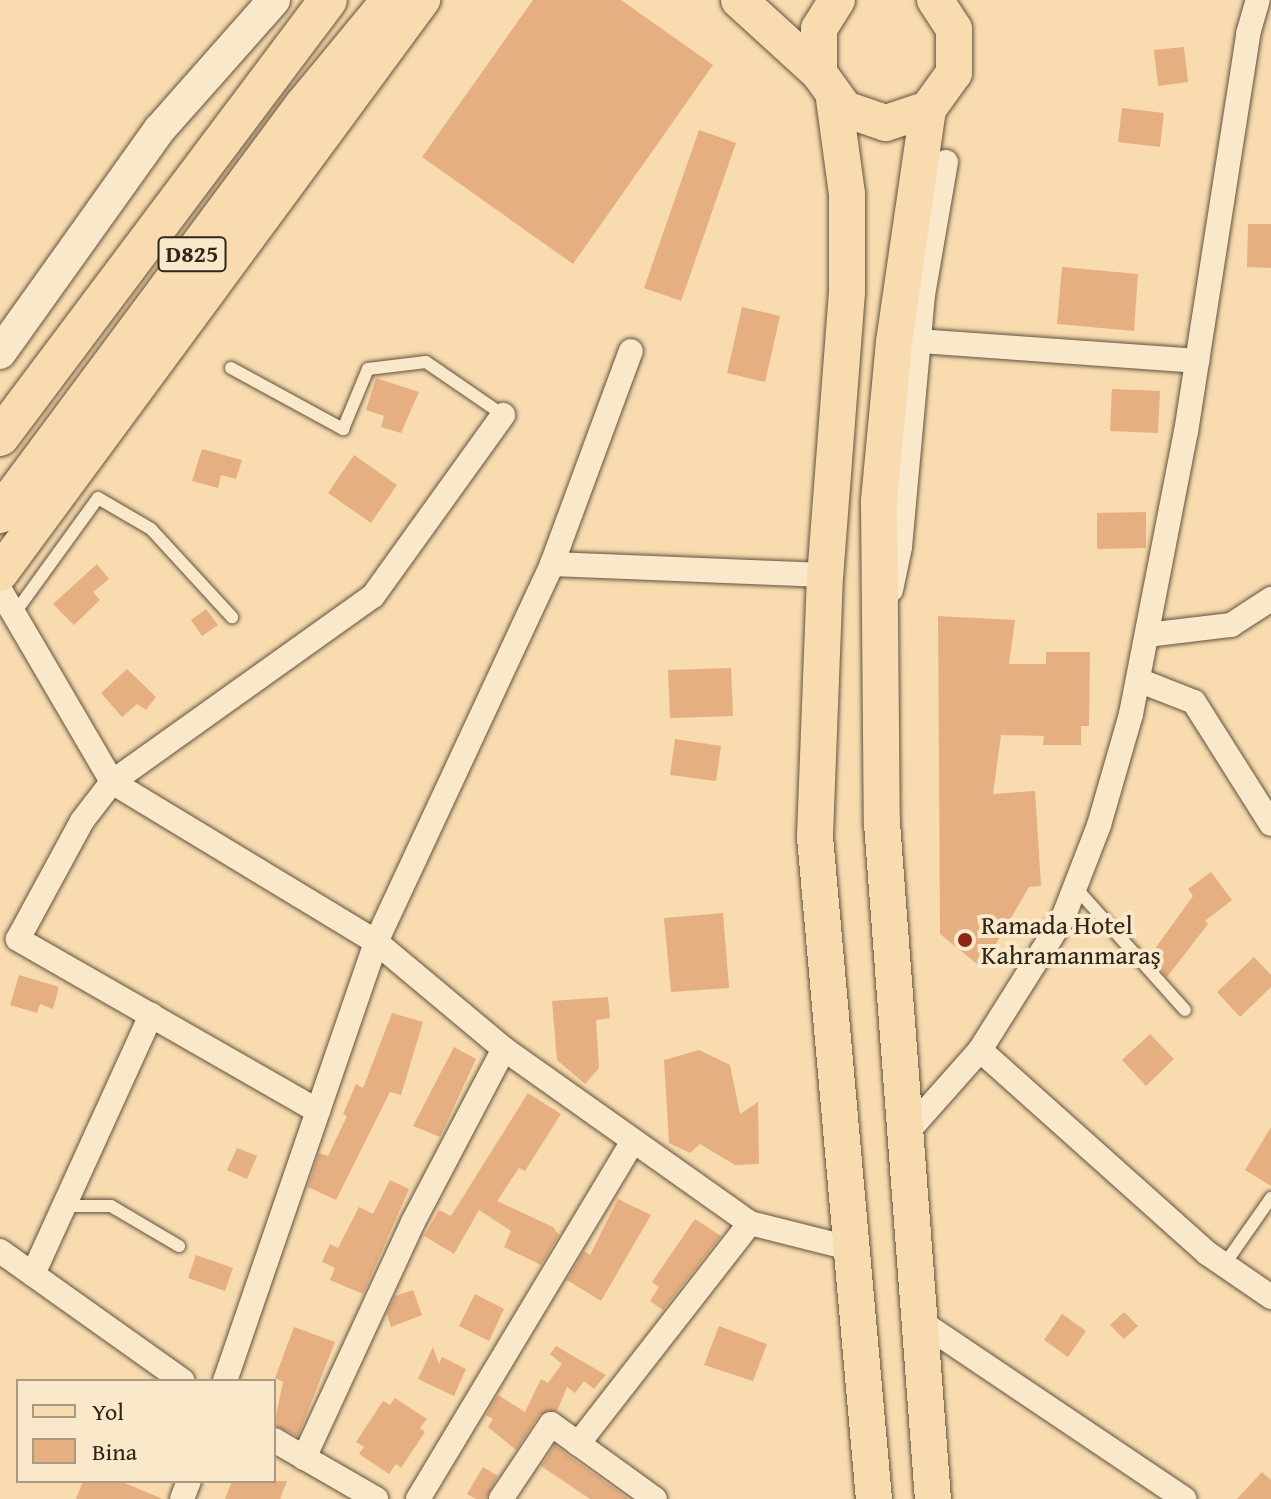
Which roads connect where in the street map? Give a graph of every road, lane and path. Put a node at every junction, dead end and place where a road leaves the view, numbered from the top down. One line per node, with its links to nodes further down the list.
1 (274, 0): 14 (main road)
2 (328, 0): 18 (highway, D825)
3 (391, 0): 19 (highway, D825)
4 (422, 0): 21 (main road)
5 (739, 0): 9 (main road)
6 (837, 0): 9 (main road)
7 (1258, 0): 15 (street)
8 (945, 5): 10 (main road)
9 (826, 86): 10 (main road); 22 (main road)
10 (928, 109): 28 (main road)
11 (946, 162): 12 (street)
12 (919, 341): 15 (street); 28 (street)
13 (631, 351): 20 (street)
14 (0, 353)
15 (1197, 361): 27 (street)
16 (231, 368): 17 (lane)
17 (503, 415): 30 (street)
18 (0, 437)
19 (0, 514)
20 (552, 564): 22 (street); 34 (street)
21 (0, 573)
22 (825, 575): 46 (main road)
23 (0, 590): 25 (street)
24 (1271, 599): 27 (street)
25 (14, 614): 26 (lane); 30 (street)
26 (232, 617)
27 (1147, 635): 29 (street)
28 (880, 643): 40 (main road)
29 (1138, 680): 31 (street); 32 (street)
30 (112, 782): 33 (street); 34 (street)
31 (1271, 824)
32 (1075, 887): 35 (lane); 38 (street)
33 (9, 936): 36 (street)
34 (376, 942): 37 (street); 39 (street)
35 (1185, 1010)
36 (151, 1015): 39 (street); 43 (street)
37 (504, 1049): 41 (street); 56 (street)
38 (980, 1050): 40 (street); 48 (street)
39 (318, 1111): 53 (street)
40 (902, 1138): 51 (main road)
41 (632, 1143): 44 (street); 58 (street)
42 (1271, 1198): 48 (lane)
43 (64, 1206): 45 (lane); 49 (street)
44 (750, 1223): 46 (street); 55 (street)
45 (179, 1246)
46 (849, 1248): 61 (main road)
47 (0, 1251): 49 (street)
48 (1224, 1265): 50 (street)
49 (33, 1274): 52 (street)
50 (1271, 1297)
51 (918, 1320): 62 (main road); 63 (street)
52 (180, 1379)
53 (226, 1379)
54 (276, 1441): 56 (street)
55 (578, 1444): 59 (street); 60 (street)
56 (304, 1458): 57 (street)
57 (376, 1499)
58 (418, 1499)
59 (501, 1499)
60 (655, 1499)
61 (874, 1499)
62 (933, 1499)
63 (1184, 1499)

